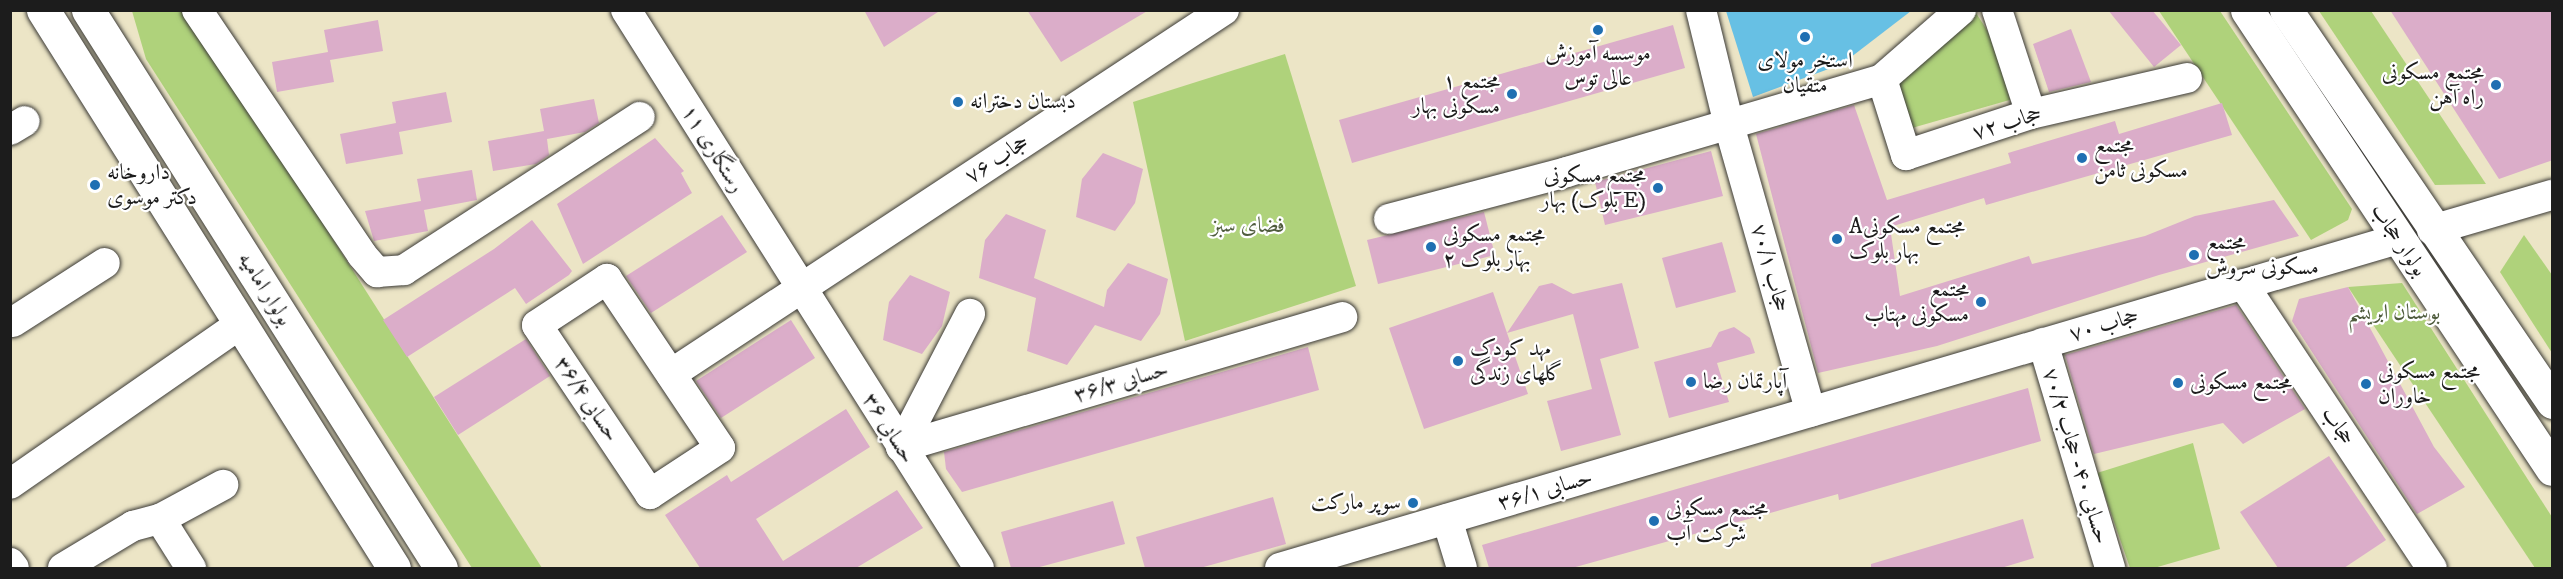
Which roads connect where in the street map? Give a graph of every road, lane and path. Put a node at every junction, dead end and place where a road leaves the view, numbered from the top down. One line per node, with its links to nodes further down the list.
1 (43, 10): 27 (main road, بولوار امامیه)
2 (88, 10): 12 (main road, بولوار امامیه)
3 (114, 10): 12 (main road)
4 (197, 10): 16 (street)
5 (626, 10): 24 (street, رستگاری ۱۱)
6 (1224, 10): 24 (street, حجاب ۷۶)
7 (1701, 10): 17 (street, حجاب ۷۰/۱)
8 (1961, 10): 14 (street)
9 (1997, 10): 15 (street)
10 (2247, 10): 21 (main road, بولوار حجاب)
11 (2286, 10): 20 (main road, بولوار حجاب)
12 (120, 58): 44 (main road, بولوار امامیه)
13 (2187, 78): 15 (street, حجاب ۷۲)
14 (1882, 80): 15 (street, حجاب ۷۲); 17 (street)
15 (2031, 114)
16 (640, 117)
17 (1729, 125): 19 (street); 32 (street, حجاب ۷۰/۱)
18 (2553, 195): 20 (street)
19 (1389, 219)
20 (2432, 230): 31 (main road, بولوار حجاب)
21 (2398, 239): 23 (street, حجاب ۷۰); 34 (main road, بولوار حجاب)
22 (105, 263): 28 (street)
23 (2243, 284): 29 (street, حجاب ۷۰); 49 (street, حجاب)
24 (800, 287): 30 (street); 33 (street, حسابی ۳۶)
25 (970, 314): 33 (street)
26 (1342, 317): 33 (street, حسابی ۳۶/۳)
27 (240, 324): 35 (street); 43 (main road, بولوار امامیه)
28 (13, 326)
29 (2043, 343): 32 (street, حجاب ۷۰); 48 (street, حسابی ۴۰- حجاب ۷۰/۲)
30 (671, 374): 30 (street, حسابی ۳۶/۴)
31 (2553, 402)
32 (1811, 412): 38 (street, حسابی ۳۶/۱)
33 (901, 447): 45 (street, حسابی ۳۶)
34 (2553, 469)
35 (10, 484)
36 (223, 485): 37 (street)
37 (160, 519): 41 (street); 42 (street)
38 (1447, 519): 46 (street, حسابی ۳۶/۱); 47 (street)
39 (10, 563): 40 (street)
40 (14, 568)
41 (63, 568)
42 (191, 568)
43 (394, 568)
44 (441, 568)
45 (979, 568)
46 (1280, 568)
47 (1462, 568)
48 (2110, 568)
49 (2432, 568)

